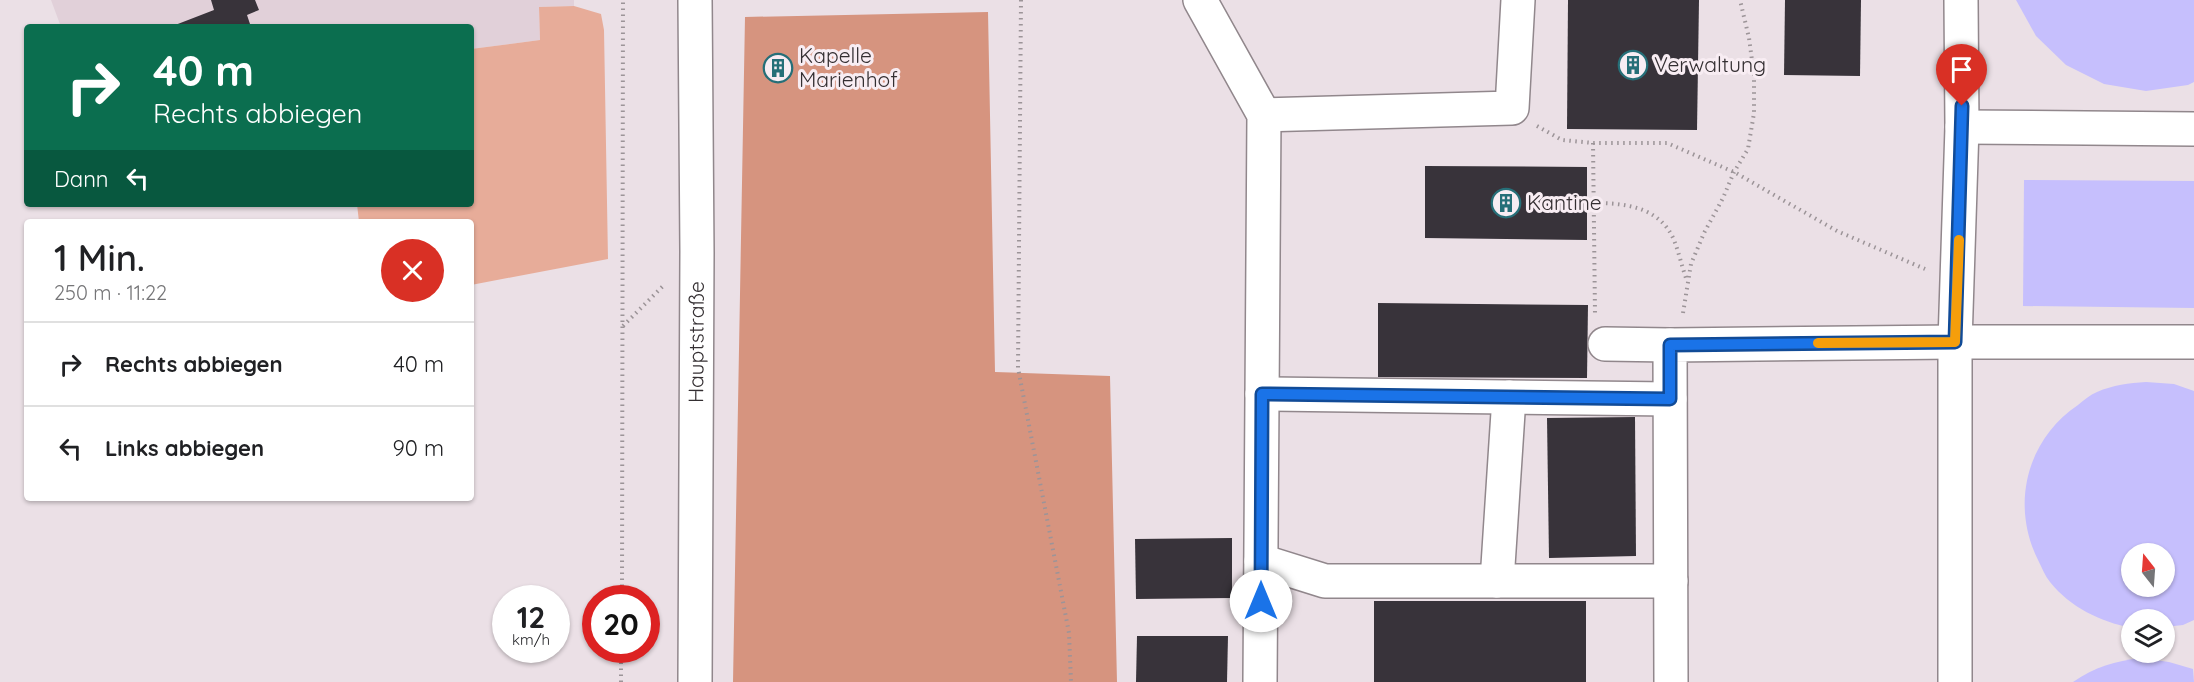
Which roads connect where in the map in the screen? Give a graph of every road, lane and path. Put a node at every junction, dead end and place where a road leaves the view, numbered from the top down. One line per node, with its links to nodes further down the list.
1 (623, 0): 18 (path)
2 (695, 0): 15 (main road, Hauptstraße)
3 (1021, 0): 33 (path)
4 (1200, 0): 9 (main road)
5 (1518, 0): 8 (main road)
6 (1740, 0): 13 (path)
7 (1961, 0): 10 (main road)
8 (1512, 108): 9 (main road); 12 (path)
9 (1263, 115): 23 (main road)
10 (1962, 127): 11 (main road); 17 (main road)
11 (2194, 129)
12 (1593, 143): 13 (path); 14 (path)
13 (1734, 172): 16 (path); 17 (path)
14 (1594, 203): 16 (path); 21 (path)
15 (697, 252): 18 (path); 32 (main road, Hauptstraße)
16 (1687, 281): 22 (path)
17 (1957, 283): 19 (main road)
18 (622, 327): 29 (path)
19 (1955, 342): 20 (main road); 22 (main road); 36 (main road)
20 (2194, 342)
21 (1605, 344): 22 (main road)
22 (1676, 345): 25 (main road)
23 (1262, 394): 24 (main road); 26 (main road)
24 (1509, 397): 25 (main road); 28 (main road)
25 (1670, 399): 27 (main road)
26 (1261, 561): 28 (main road); 34 (main road)
27 (1671, 580): 28 (main road); 35 (main road)
28 (1497, 581)
29 (622, 585)
30 (621, 663): 31 (path)
31 (621, 682)
32 (695, 682)
33 (1071, 682)
34 (1260, 682)
35 (1671, 682)
36 (1955, 682)

